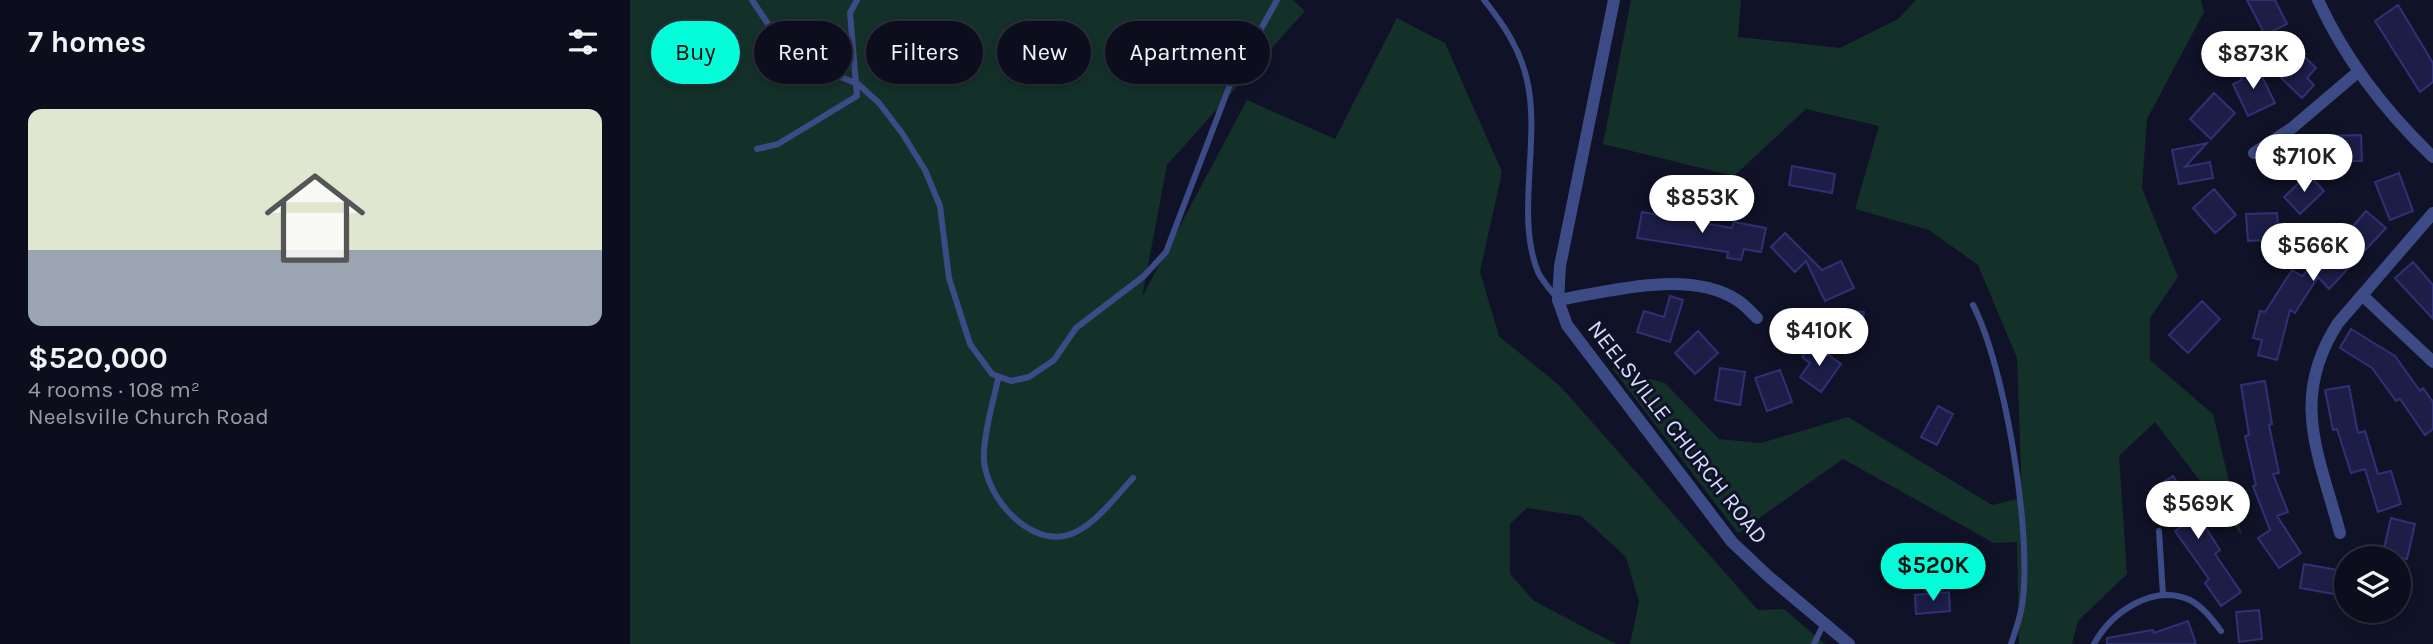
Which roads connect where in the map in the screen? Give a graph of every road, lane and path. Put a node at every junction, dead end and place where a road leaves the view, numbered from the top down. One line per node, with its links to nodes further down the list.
1 (752, 0): 8 (lane)
2 (857, 0): 8 (lane)
3 (1277, 0): 18 (lane)
4 (1485, 0): 14 (lane)
5 (1614, 0): 14 (street, NEELSVILLE CHURCH ROAD)
6 (2318, 0): 7 (street)
7 (2359, 71): 10 (street); 11 (street)
8 (858, 85): 9 (lane); 18 (lane)
9 (757, 149)
10 (2254, 153)
11 (2433, 157)
12 (2433, 213): 13 (street)
13 (2362, 295): 17 (street); 21 (street)
14 (1558, 300): 16 (street); 23 (street, NEELSVILLE CHURCH ROAD)
15 (1973, 305): 27 (lane)
16 (1757, 318)
17 (2433, 362)
18 (998, 379): 19 (lane)
19 (1133, 478)
20 (2159, 531): 22 (lane)
21 (2340, 533)
22 (2163, 595): 24 (lane); 28 (lane)
23 (1824, 623): 25 (lane); 26 (street, NEELSVILLE CHURCH ROAD)
24 (2221, 631)
25 (1814, 644)
26 (1849, 644)
27 (2011, 644)
28 (2094, 644)

